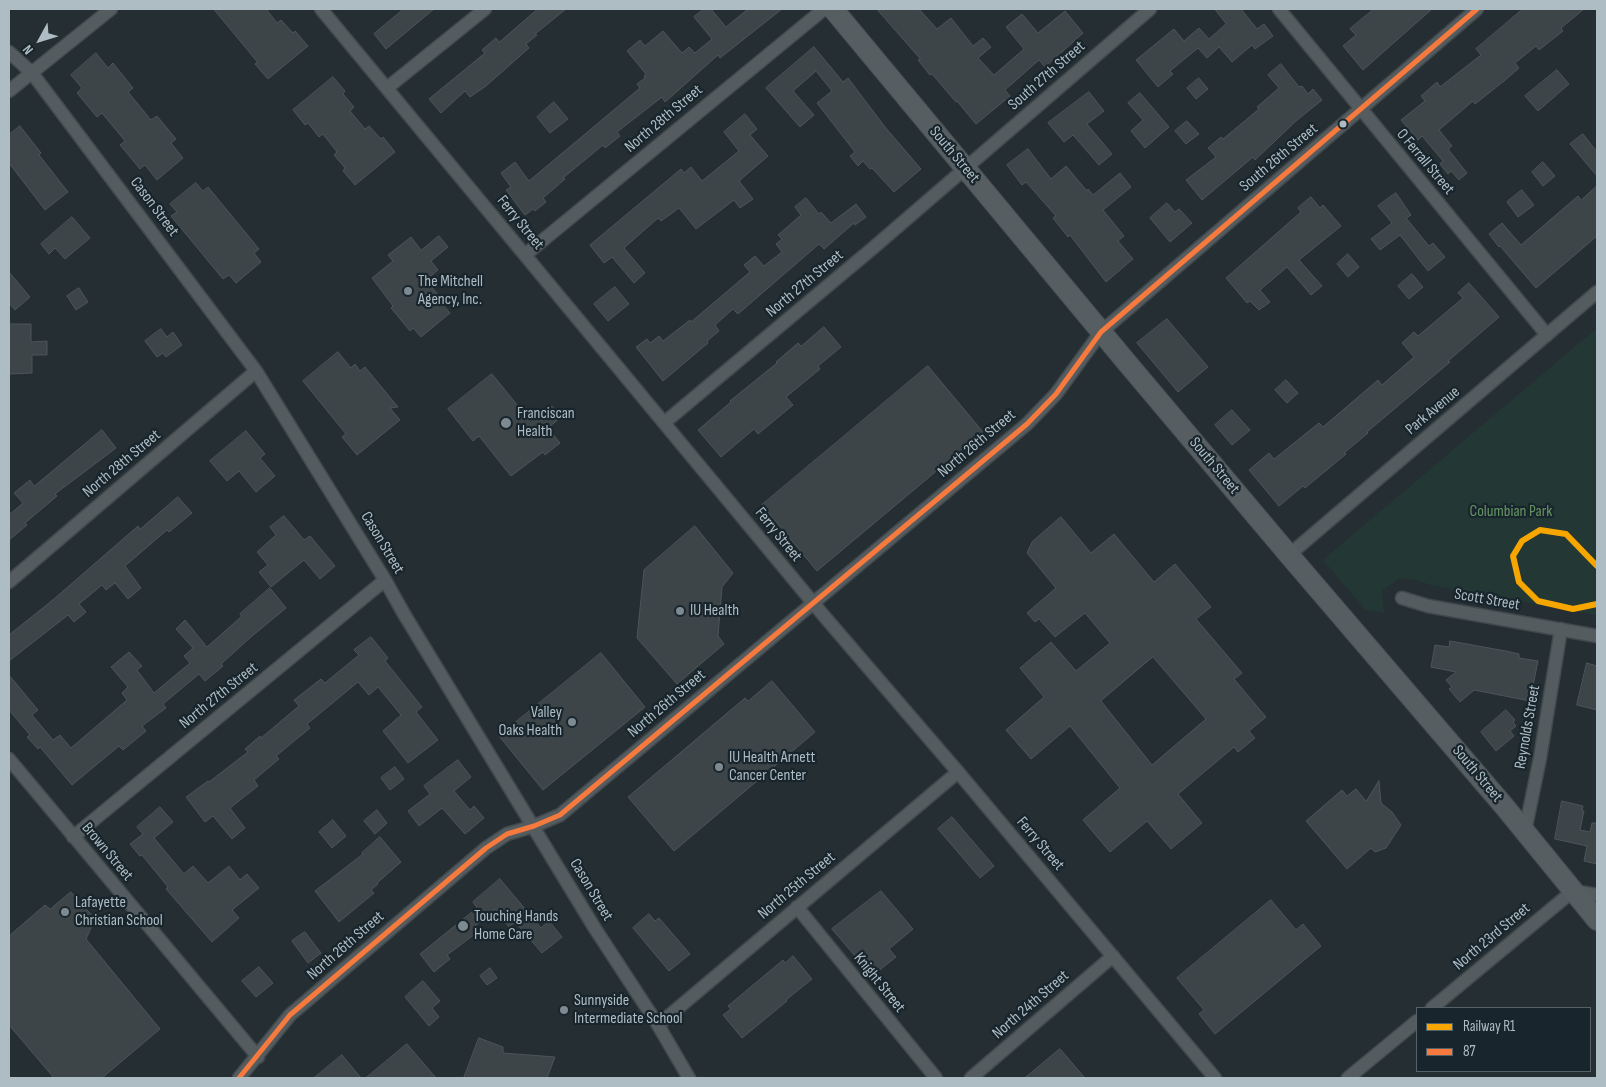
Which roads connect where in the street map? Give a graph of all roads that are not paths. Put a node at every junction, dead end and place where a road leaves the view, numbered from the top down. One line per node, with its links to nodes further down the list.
1 (111, 9): 10 (street)
2 (321, 9): 11 (street, Ferry Street)
3 (485, 9): 11 (street)
4 (824, 9): 15 (street, North 28th Street)
5 (833, 9): 14 (main road, South Street)
6 (1150, 9): 14 (street, South 27th Street)
7 (1279, 9): 13 (street, O Ferrall Street)
8 (1477, 9): 13 (street, South 26th Street)
9 (9, 52): 10 (street, Cason Street)
10 (32, 73): 12 (street); 19 (street, Cason Street)
11 (388, 88): 15 (street, Ferry Street)
12 (9, 91)
13 (1361, 110): 17 (street, South 26th Street); 18 (street, O Ferrall Street)
14 (965, 168): 17 (main road, South Street); 20 (street, North 27th Street)
15 (525, 255): 20 (street, Ferry Street)
16 (1597, 292): 18 (street, Park Avenue)
17 (1101, 332): 21 (main road, South Street); 25 (street, North 26th Street)
18 (1547, 335): 21 (street, Park Avenue)
19 (256, 371): 22 (street, Cason Street); 23 (street, North 28th Street)
20 (664, 423): 25 (street, Ferry Street)
21 (1289, 555): 31 (main road, South Street)
22 (385, 580): 30 (street, Cason Street); 32 (street, North 27th Street)
23 (9, 582)
24 (1402, 598): 26 (street, Scott Street)
25 (813, 603): 29 (street, Ferry Street); 30 (street, North 26th Street)
26 (1561, 629): 27 (street, Scott Street); 31 (street, Reynolds Street)
27 (1597, 636)
28 (9, 759): 32 (street, Brown Street)
29 (958, 772): 35 (street, North 25th Street); 37 (street, Ferry Street)
30 (534, 826): 40 (street, Cason Street); 41 (street, North 26th Street)
31 (1525, 831): 33 (main road, South Street)
32 (73, 837): 41 (street, Brown Street)
33 (1573, 891): 34 (street); 36 (main road, South Street); 38 (street, North 23rd Street)
34 (1597, 895)
35 (797, 907): 40 (street, North 25th Street); 44 (street, Knight Street)
36 (1597, 920)
37 (1112, 956): 45 (street, North 24th Street); 46 (street, Ferry Street)
38 (1433, 1007)
39 (1416, 1022): 47 (street)
40 (658, 1025): 43 (street, Cason Street)
41 (258, 1057): 42 (street, North 26th Street)
42 (240, 1078)
43 (689, 1078)
44 (936, 1078)
45 (971, 1078)
46 (1215, 1078)
47 (1348, 1078)

